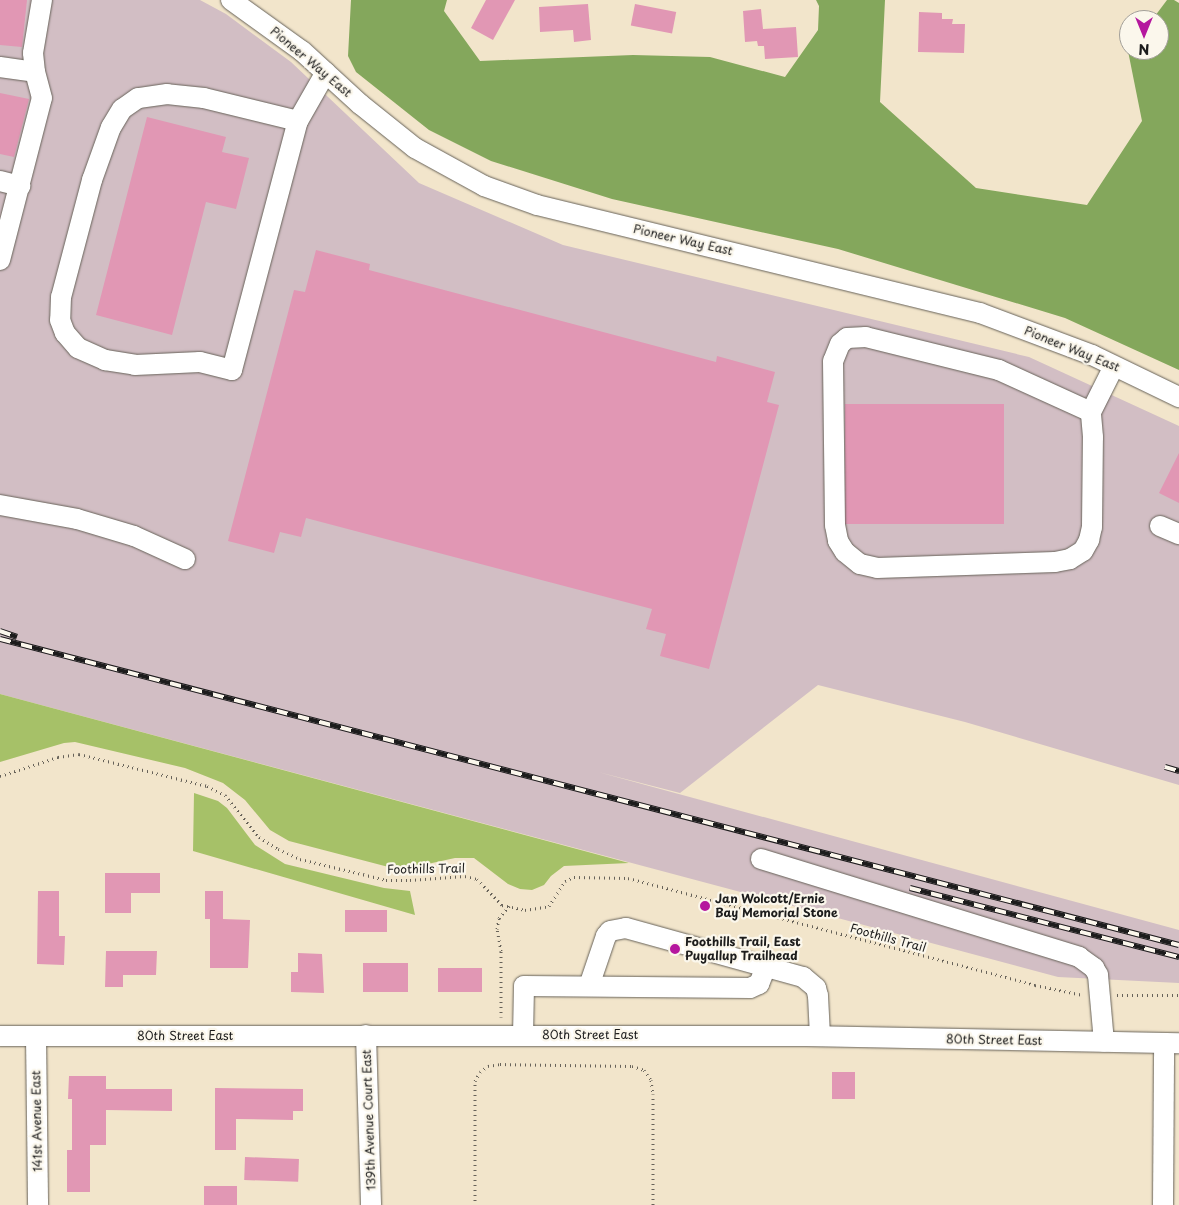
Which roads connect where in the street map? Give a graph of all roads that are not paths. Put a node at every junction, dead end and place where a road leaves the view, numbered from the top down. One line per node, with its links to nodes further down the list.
1 (42, 0): 4 (street)
2 (231, 0): 5 (street, Pioneer Way East)
3 (0, 67): 4 (street)
4 (35, 72): 8 (street)
5 (326, 72): 6 (street); 10 (street, Pioneer Way East)
6 (298, 121): 6 (street)
7 (0, 181): 8 (street)
8 (20, 186): 9 (street)
9 (0, 260)
10 (1114, 366): 11 (street, Pioneer Way East); 12 (street)
11 (1179, 397)
12 (1091, 412): 12 (street)
13 (0, 505): 16 (street)
14 (1160, 526): 15 (street)
15 (1179, 534)
16 (185, 559)
17 (761, 859): 25 (street)
18 (766, 967): 19 (street); 19 (street); 24 (street)
19 (589, 986): 21 (street)
20 (366, 1035): 21 (street, 80th Street East); 23 (street, 80th Street East); 28 (street, 139th Avenue Court East)
21 (523, 1035): 24 (street, 80th Street East)
22 (0, 1036): 23 (street, 80th Street East)
23 (36, 1036): 27 (street, 141st Avenue East)
24 (820, 1036): 25 (street, 80th Street East)
25 (1104, 1042): 26 (street, 80th Street East)
26 (1171, 1043): 29 (street)
27 (38, 1205)
28 (371, 1205)
29 (1163, 1205)

